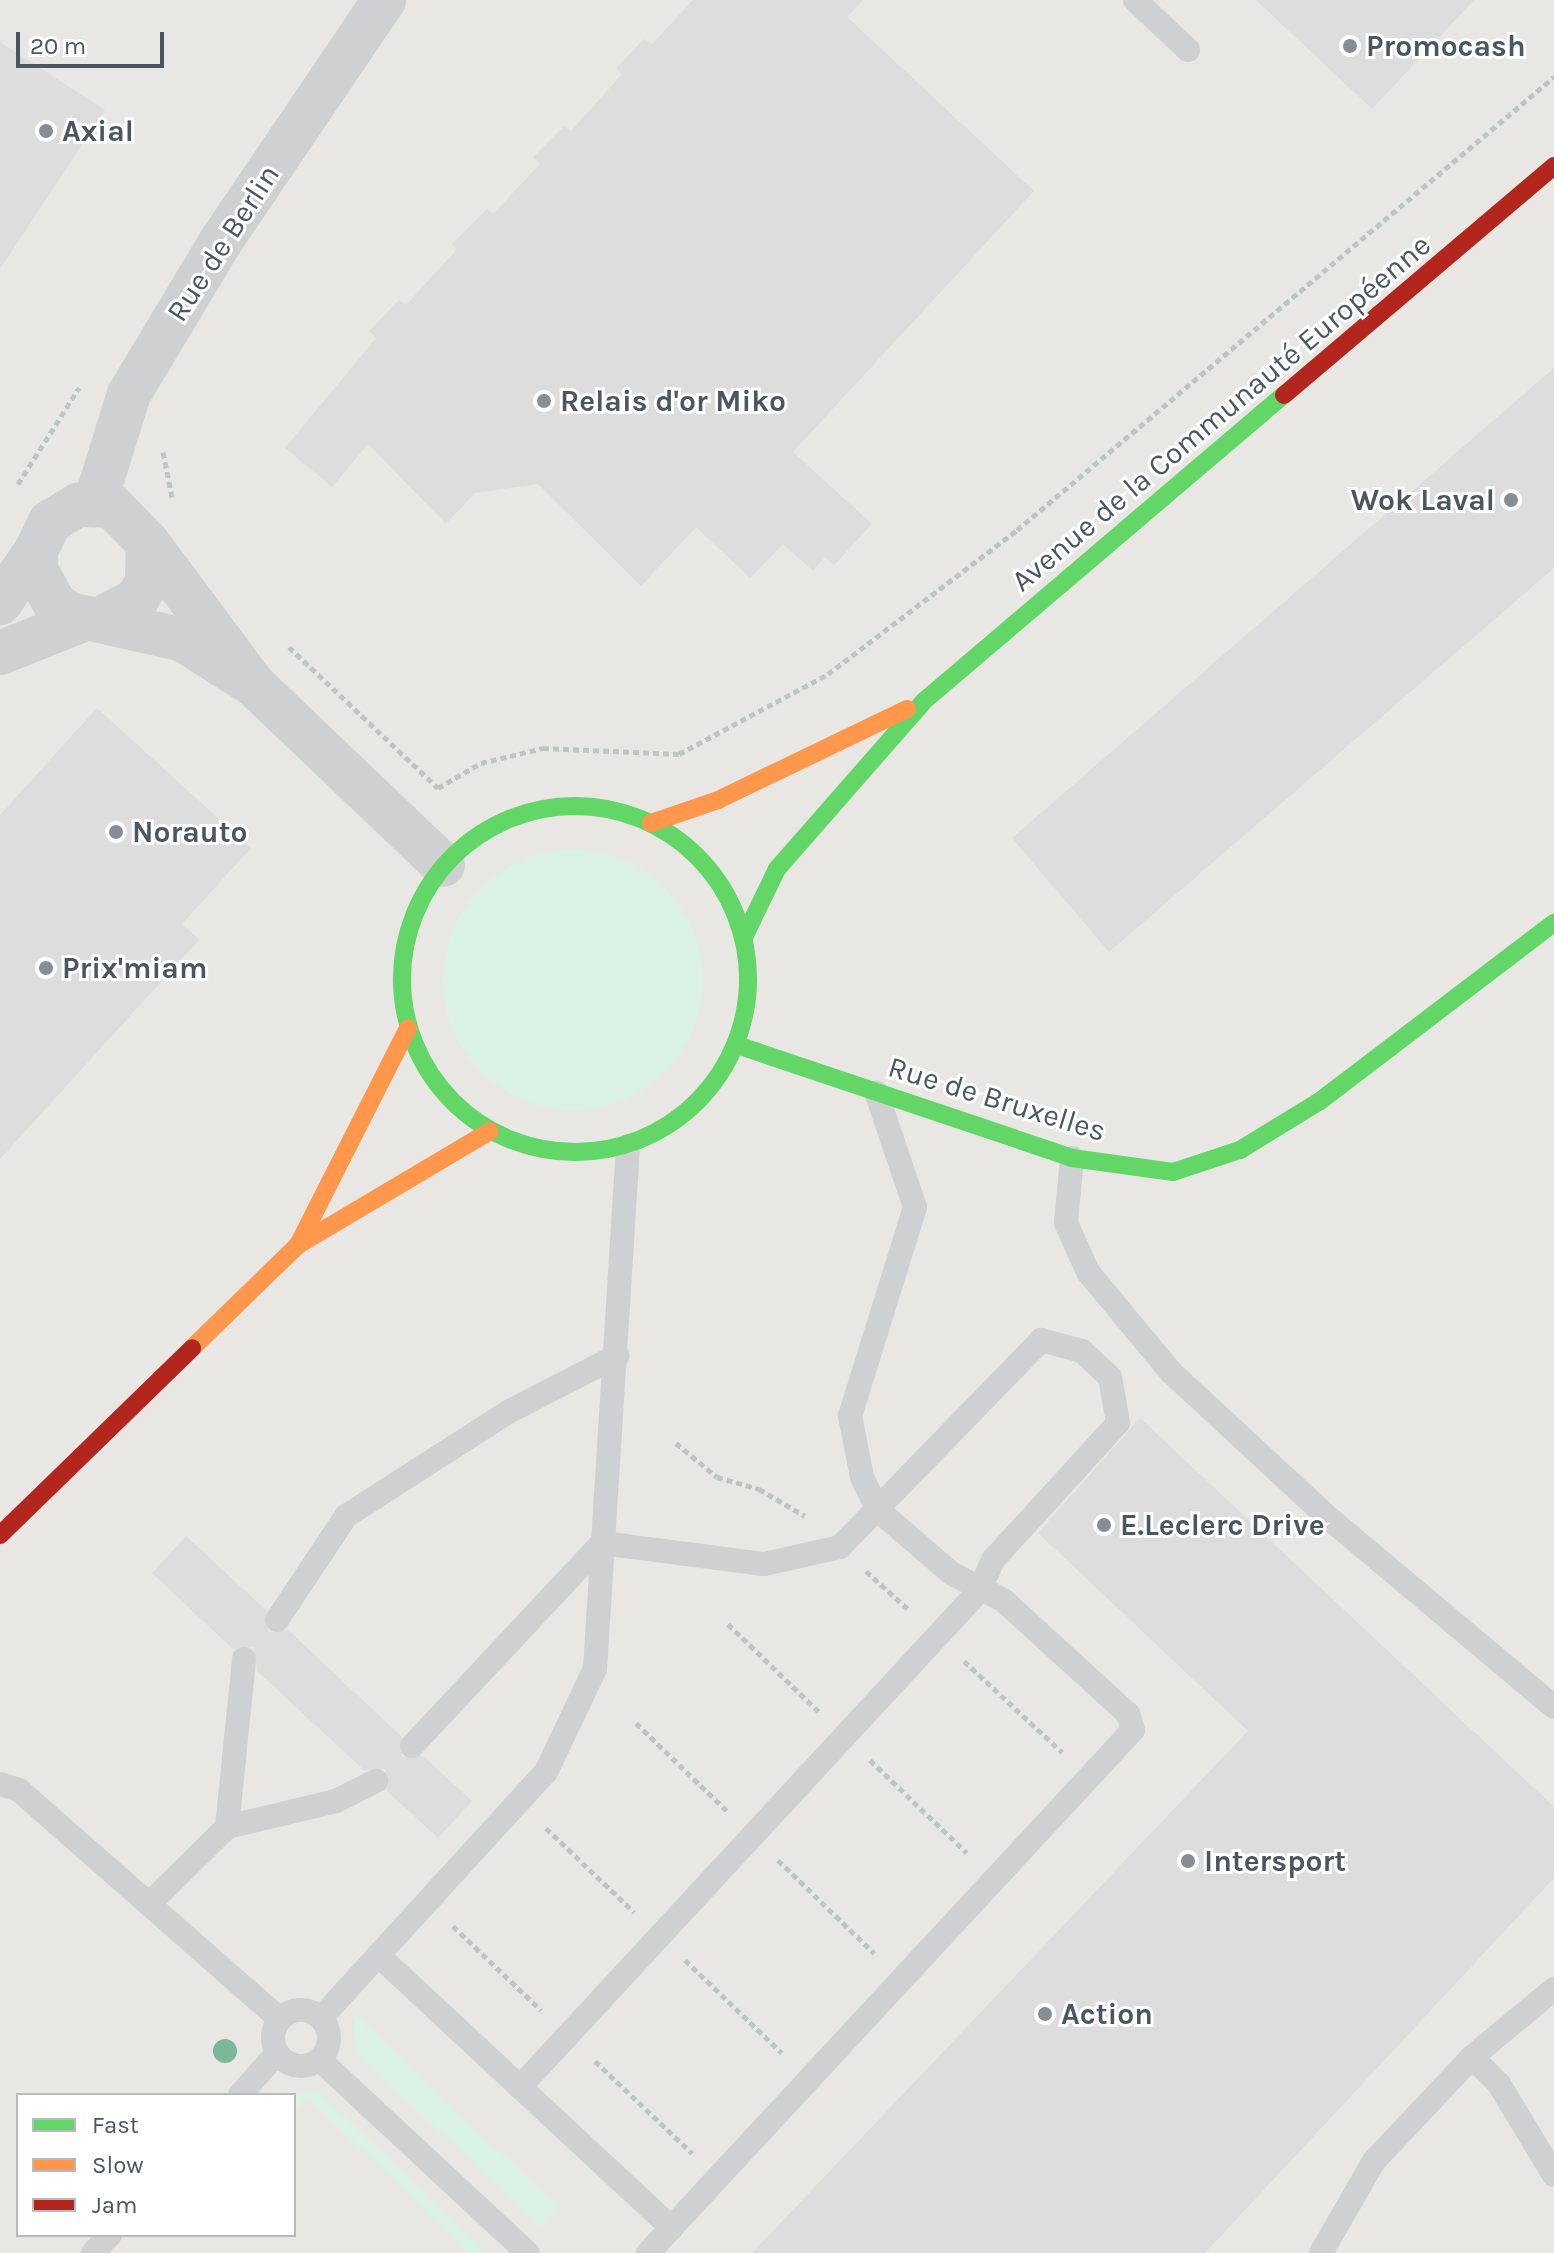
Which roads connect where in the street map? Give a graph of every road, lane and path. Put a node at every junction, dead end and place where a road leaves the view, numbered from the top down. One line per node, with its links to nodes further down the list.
1 (384, 0): 7 (street, Rue de Berlin)
2 (1135, 0): 3 (lane)
3 (1188, 50)
4 (1554, 77): 13 (path)
5 (1554, 166): 16 (street, Avenue de la Communauté Européenne)
6 (168, 439): 8 (path)
7 (95, 503): 9 (street); 10 (street)
8 (175, 509)
9 (148, 543): 12 (street); 15 (street)
10 (36, 551): 11 (street); 12 (street)
11 (0, 603)
12 (95, 618): 14 (street); 15 (street)
13 (280, 639)
14 (0, 653)
15 (254, 685): 18 (street)
16 (924, 701): 17 (street, Avenue de la Communauté Européenne); 20 (street, Avenue de la Communauté Européenne)
17 (651, 823): 18 (street); 20 (street)
18 (443, 865): 21 (street)
19 (1554, 923): 26 (street, Rue de Bruxelles)
20 (744, 937): 22 (street)
21 (408, 1028): 24 (street); 27 (street)
22 (737, 1045): 23 (street, Rue de Bruxelles); 25 (street)
23 (876, 1092): 26 (street, Rue de Bruxelles); 30 (lane)
24 (490, 1131): 25 (street); 27 (street)
25 (628, 1146): 28 (lane)
26 (1072, 1158): 38 (lane)
27 (298, 1245): 31 (street)
28 (617, 1356): 32 (lane); 35 (lane)
29 (676, 1443): 33 (path)
30 (878, 1510): 33 (lane); 34 (lane); 34 (lane)
31 (0, 1535)
32 (602, 1543): 33 (lane); 39 (lane); 45 (lane)
33 (840, 1547): 36 (path)
34 (979, 1591): 36 (lane); 41 (lane)
35 (277, 1620)
36 (937, 1636): 41 (path); 52 (lane)
37 (244, 1659): 43 (lane)
38 (1554, 1707)
39 (412, 1746)
40 (376, 1781): 43 (lane)
41 (1092, 1781): 55 (lane)
42 (0, 1784): 44 (lane)
43 (227, 1827): 44 (lane)
44 (150, 1903): 48 (lane)
45 (378, 1955): 47 (lane); 52 (lane)
46 (1554, 1989): 50 (lane)
47 (321, 2018): 48 (lane); 51 (lane)
48 (280, 2019): 49 (lane)
49 (277, 2053): 51 (lane); 53 (lane)
50 (1472, 2057): 54 (lane); 60 (lane)
51 (320, 2060): 58 (lane)
52 (520, 2087): 55 (lane)
53 (242, 2093)
54 (1554, 2175)
55 (672, 2228): 59 (lane)
56 (108, 2237): 57 (lane)
57 (93, 2253)
58 (528, 2253)
59 (648, 2253)
60 (1321, 2253)

